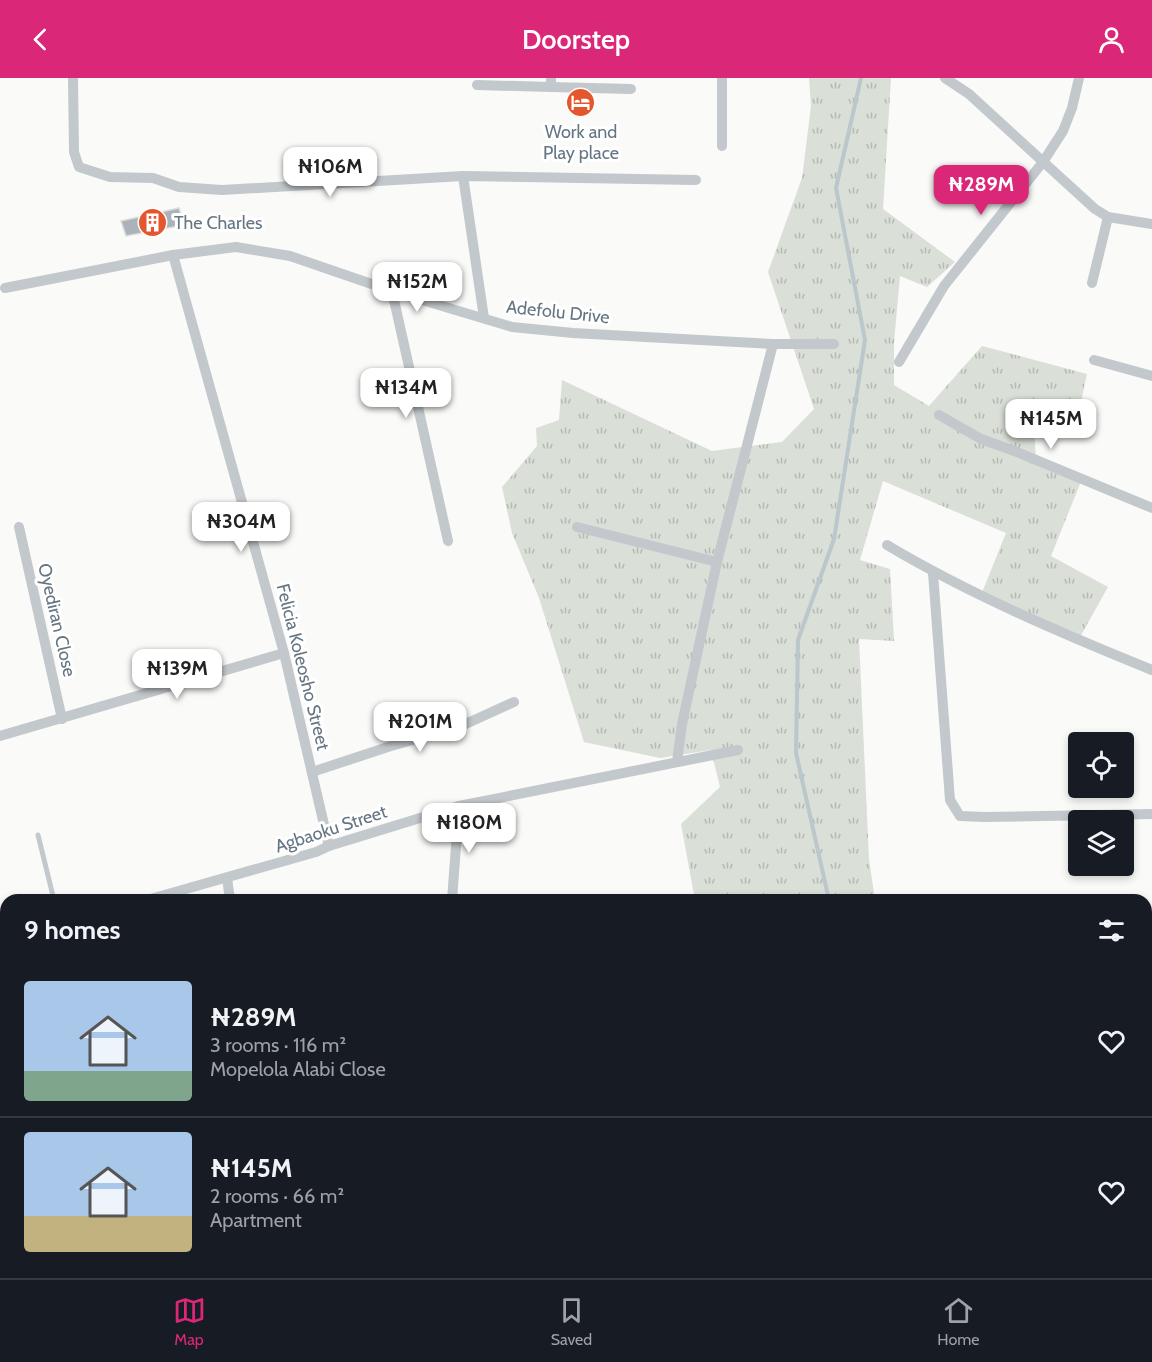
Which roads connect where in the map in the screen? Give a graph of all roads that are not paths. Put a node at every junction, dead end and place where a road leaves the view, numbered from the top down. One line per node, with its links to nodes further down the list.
1 (73, 78): 10 (street)
2 (722, 78): 8 (street)
3 (945, 78): 9 (street)
4 (1079, 78): 9 (street)
5 (551, 82): 6 (street); 7 (street)
6 (477, 85)
7 (631, 89)
8 (722, 146)
9 (1043, 162): 12 (street); 22 (street)
10 (463, 176): 11 (street); 18 (street)
11 (696, 180)
12 (1108, 217): 13 (street); 15 (street)
13 (1152, 224)
14 (173, 255): 16 (street, Adefolu Drive); 17 (street, Adefolu Drive); 32 (street, Felicia Koleosho Street)
15 (1092, 283)
16 (5, 288)
17 (392, 291): 18 (street, Adefolu Drive); 28 (street)
18 (484, 318): 19 (street, Adefolu Drive)
19 (773, 344): 20 (street, Adefolu Drive); 30 (street)
20 (834, 344)
21 (1094, 360): 23 (street)
22 (899, 362)
23 (1152, 376)
24 (939, 415): 25 (street)
25 (1152, 508)
26 (20, 527): 35 (street, Oyediran Close)
27 (578, 527): 30 (street)
28 (448, 541)
29 (886, 545): 31 (street)
30 (717, 562): 38 (street)
31 (933, 573): 33 (street); 41 (street)
32 (284, 653): 35 (street); 39 (street, Felicia Koleosho Street)
33 (1152, 670)
34 (514, 702): 39 (street)
35 (62, 719): 36 (street)
36 (0, 736)
37 (738, 750): 38 (street, Agbaoku Street)
38 (677, 762): 40 (street, Agbaoku Street)
39 (312, 772): 43 (street, Felicia Koleosho Street)
40 (459, 806): 43 (street, Agbaoku Street); 48 (street)
41 (1152, 814)
42 (38, 835): 45 (lane)
43 (329, 846): 44 (street, Agbaoku Street)
44 (227, 878): 46 (street, Agbaoku Street); 47 (street)
45 (53, 894)
46 (169, 894)
47 (229, 894)
48 (452, 894)

